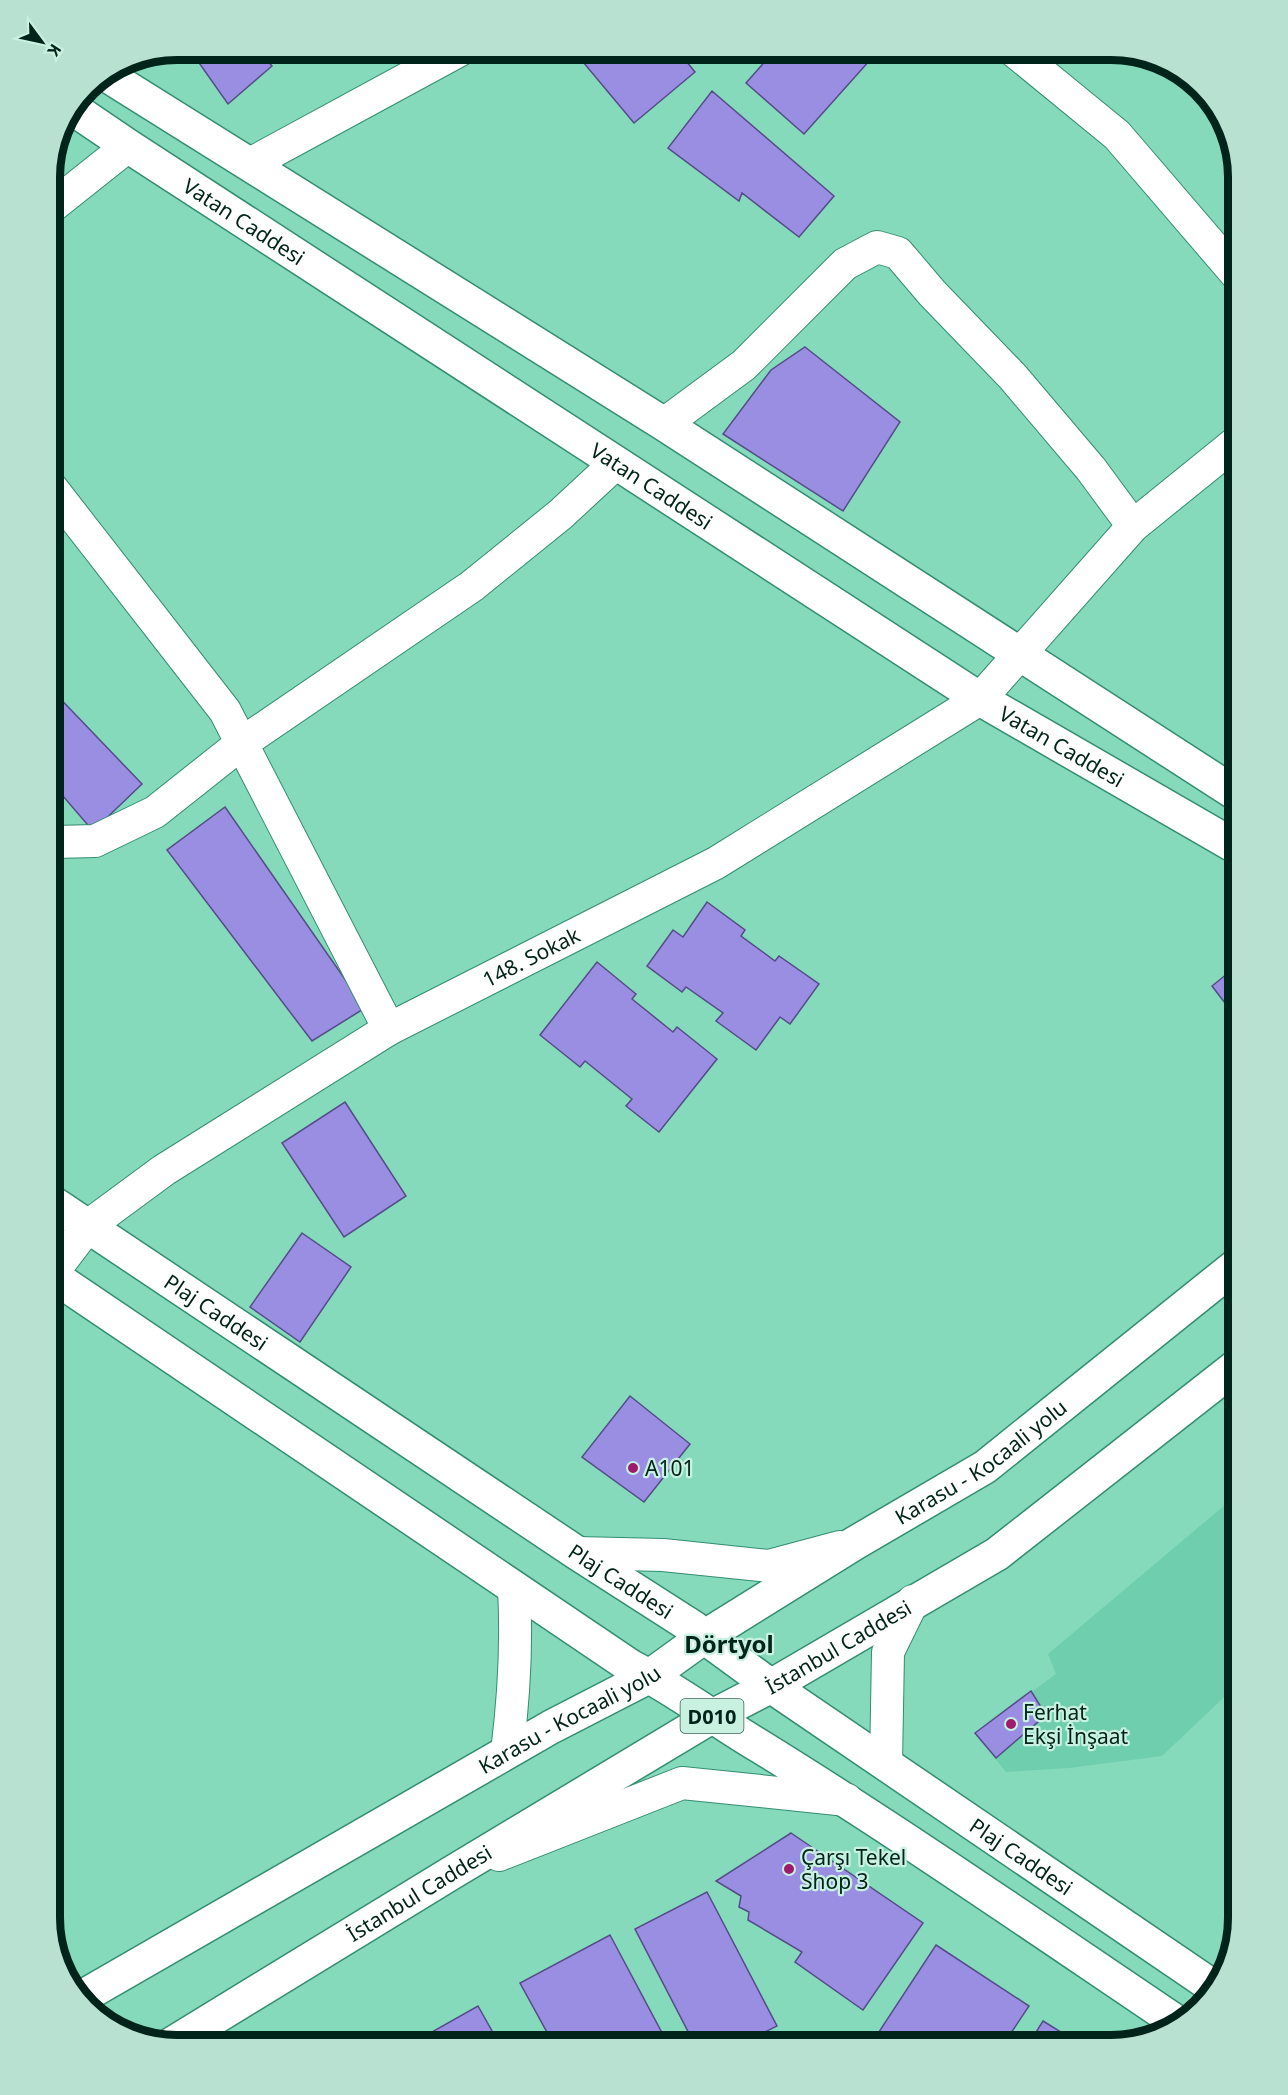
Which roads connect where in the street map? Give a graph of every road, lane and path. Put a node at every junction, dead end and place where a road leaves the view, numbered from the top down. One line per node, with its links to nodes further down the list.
1 (442, 60): 6 (street)
2 (1025, 60): 8 (street)
3 (113, 79): 6 (main road)
4 (79, 113): 5 (main road, Vatan Caddesi)
5 (128, 146): 7 (street); 11 (main road, Vatan Caddesi)
6 (250, 164): 9 (main road)
7 (60, 200)
8 (1228, 263)
9 (664, 424): 13 (street); 14 (main road)
10 (1228, 450): 13 (street, 148. Sokak)
11 (616, 463): 15 (main road, Vatan Caddesi); 16 (street)
12 (60, 499): 16 (street)
13 (1133, 526): 14 (street, 148. Sokak)
14 (1020, 655): 15 (street, 148. Sokak); 17 (main road)
15 (980, 699): 19 (main road, Vatan Caddesi); 20 (street, 148. Sokak)
16 (242, 743): 18 (street); 20 (street)
17 (1228, 788)
18 (60, 842)
19 (1228, 842)
20 (389, 1029): 22 (street, 148. Sokak)
21 (60, 1208): 22 (main road, Plaj Caddesi)
22 (88, 1226): 23 (street, 148. Sokak); 28 (main road, Plaj Caddesi)
23 (60, 1262)
24 (1228, 1273): 27 (main road, Karasu - Kocaali yolu)
25 (60, 1282): 29 (main road)
26 (1228, 1374): 30 (main road, İstanbul Caddesi / D010)
27 (855, 1544): 28 (street); 31 (main road, Karasu - Kocaali yolu)
28 (578, 1553): 31 (main road, Plaj Caddesi)
29 (514, 1588): 32 (main road); 35 (street)
30 (913, 1601): 33 (main road, İstanbul Caddesi / D010); 36 (street)
31 (704, 1637): 32 (main road, Karasu - Kocaali yolu); 33 (main road, Plaj Caddesi)
32 (650, 1676): 34 (main road); 35 (main road, Karasu - Kocaali yolu)
33 (771, 1686): 34 (main road, İstanbul Caddesi / D010); 36 (main road, Plaj Caddesi)
34 (711, 1717): 37 (main road); 38 (main road, İstanbul Caddesi / D010)
35 (507, 1752): 40 (main road, Karasu - Kocaali yolu)
36 (886, 1764): 39 (main road, Plaj Caddesi)
37 (847, 1800): 38 (street); 41 (main road)
38 (453, 1872): 42 (main road, İstanbul Caddesi / D010)
39 (1208, 1983)
40 (88, 1994)
41 (1171, 2018)
42 (186, 2035)

